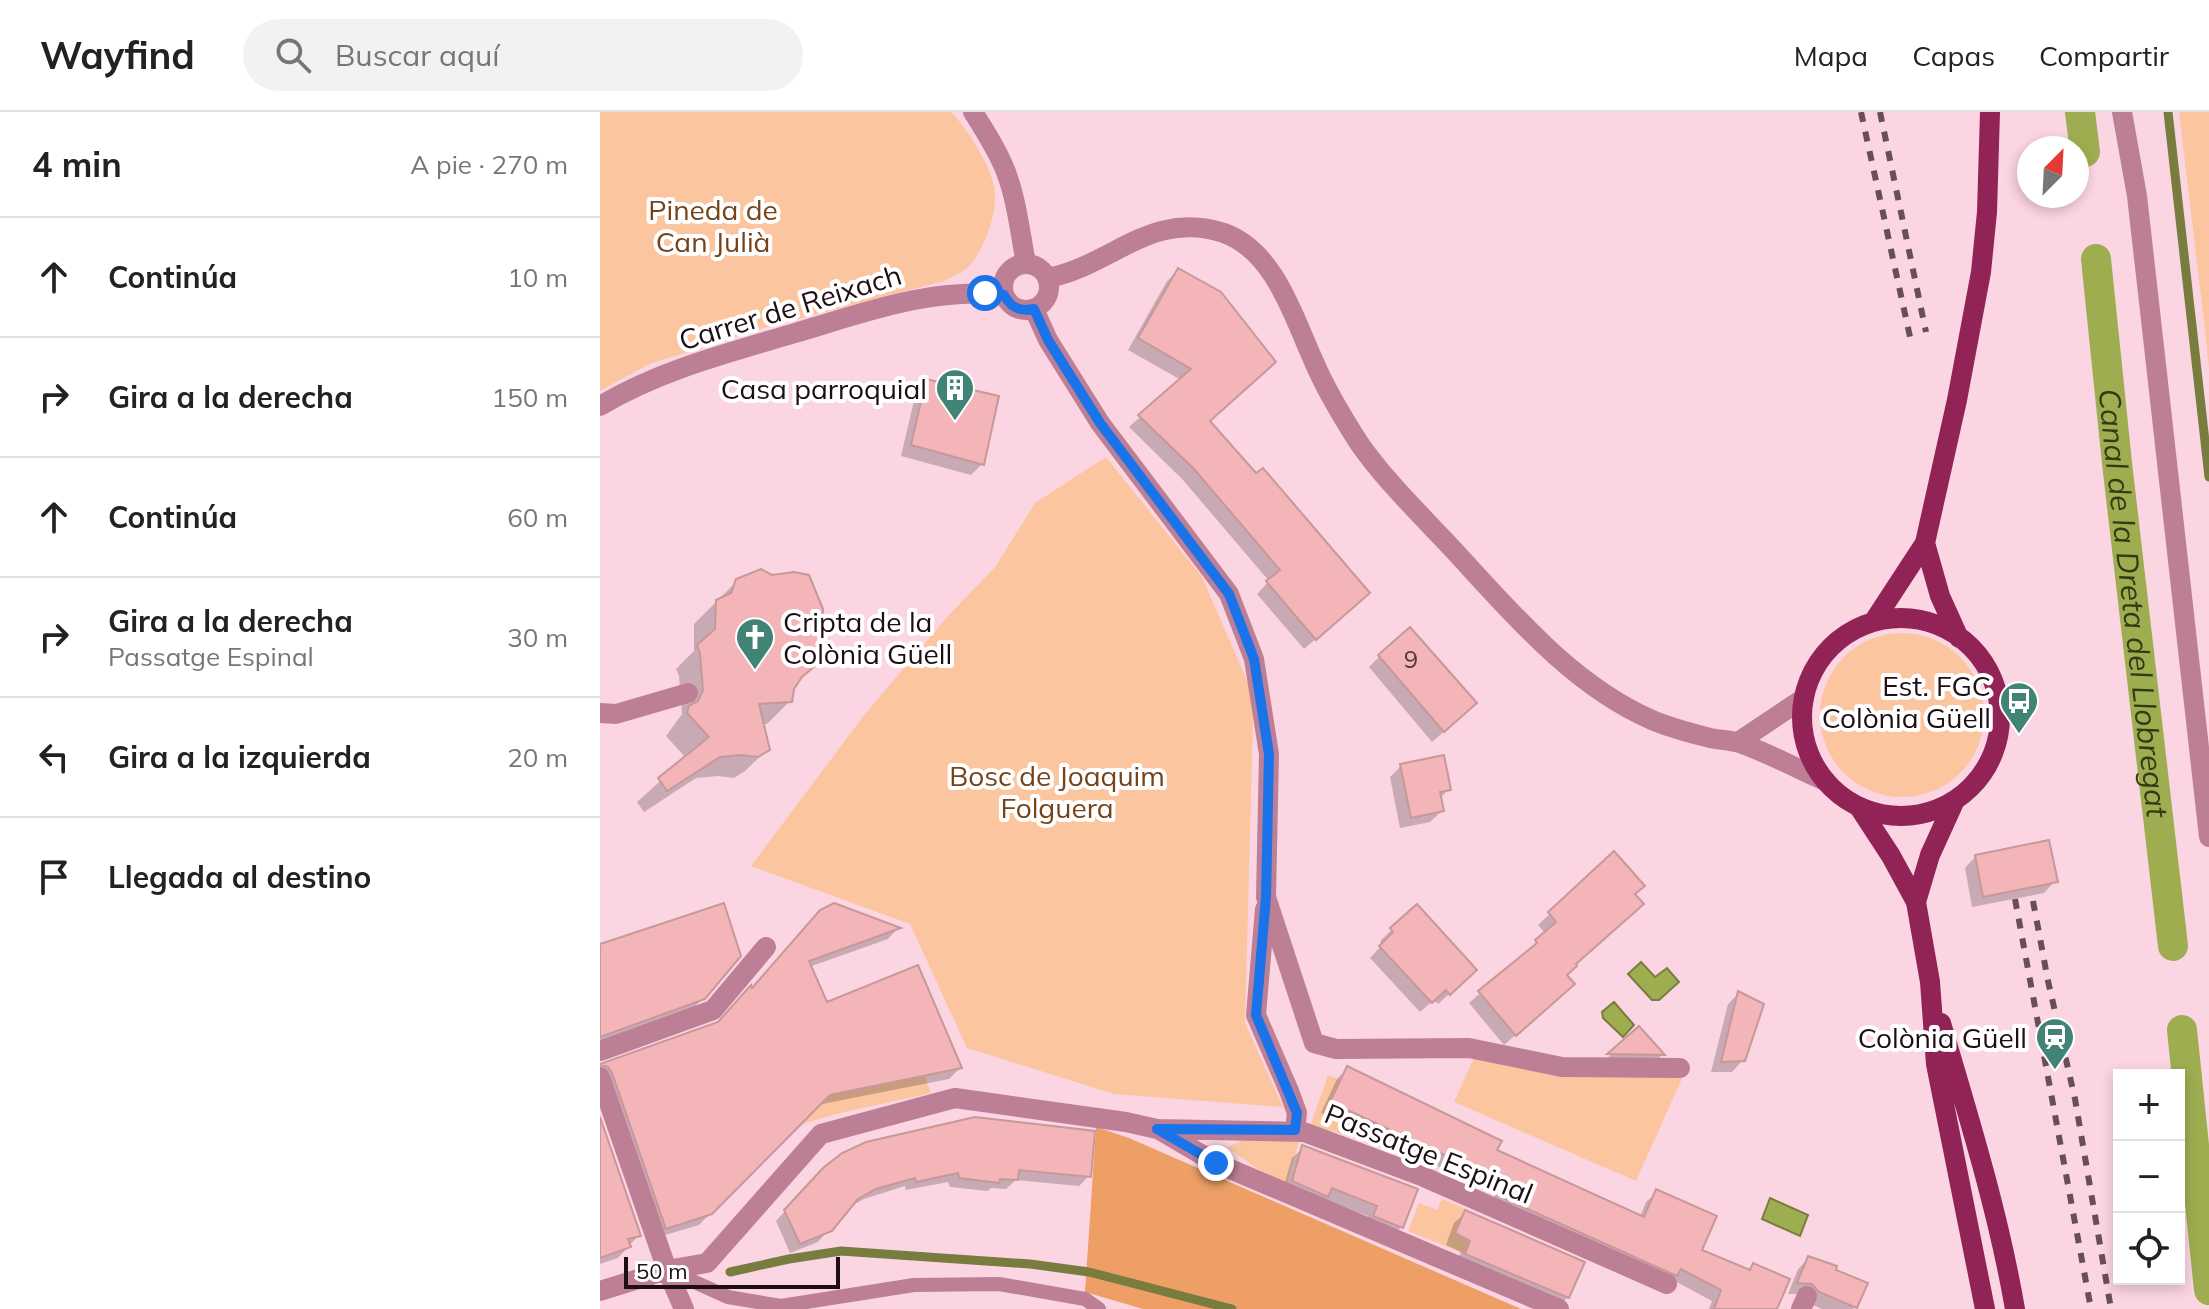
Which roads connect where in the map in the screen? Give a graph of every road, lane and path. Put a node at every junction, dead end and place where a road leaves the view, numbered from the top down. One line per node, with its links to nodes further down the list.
1 (973, 112): 4 (street)
2 (1990, 112): 9 (main road)
3 (2122, 112): 19 (street)
4 (1026, 263): 5 (street); 6 (street)
5 (1048, 278): 7 (street); 15 (street)
6 (1004, 295): 7 (street); 8 (street, Carrer de Reixach)
7 (1034, 309): 20 (street)
8 (600, 406)
9 (1925, 543): 10 (main road); 11 (main road)
10 (1874, 621): 11 (main road); 13 (main road)
11 (1959, 638): 17 (main road)
12 (688, 693): 14 (street)
13 (1804, 698): 15 (street); 16 (main road)
14 (600, 713)
15 (1738, 742): 16 (street)
16 (1823, 780): 18 (main road)
17 (1955, 800): 18 (main road); 21 (main road)
18 (1859, 807): 21 (main road)
19 (2209, 837)
20 (1266, 897): 25 (street); 28 (street)
21 (1916, 902): 23 (main road)
22 (766, 947): 24 (street)
23 (1930, 982): 35 (main road); 36 (main road)
24 (600, 1051)
25 (1680, 1068)
26 (600, 1077): 29 (street)
27 (1157, 1129): 28 (street, Passatge Espinal); 29 (street); 34 (street)
28 (1295, 1130): 30 (street, Passatge Espinal)
29 (667, 1270): 31 (street); 32 (street); 33 (lane)
30 (1667, 1284)
31 (600, 1291)
32 (684, 1309)
33 (1099, 1309)
34 (1559, 1309)
35 (1985, 1309)
36 (2015, 1309)

